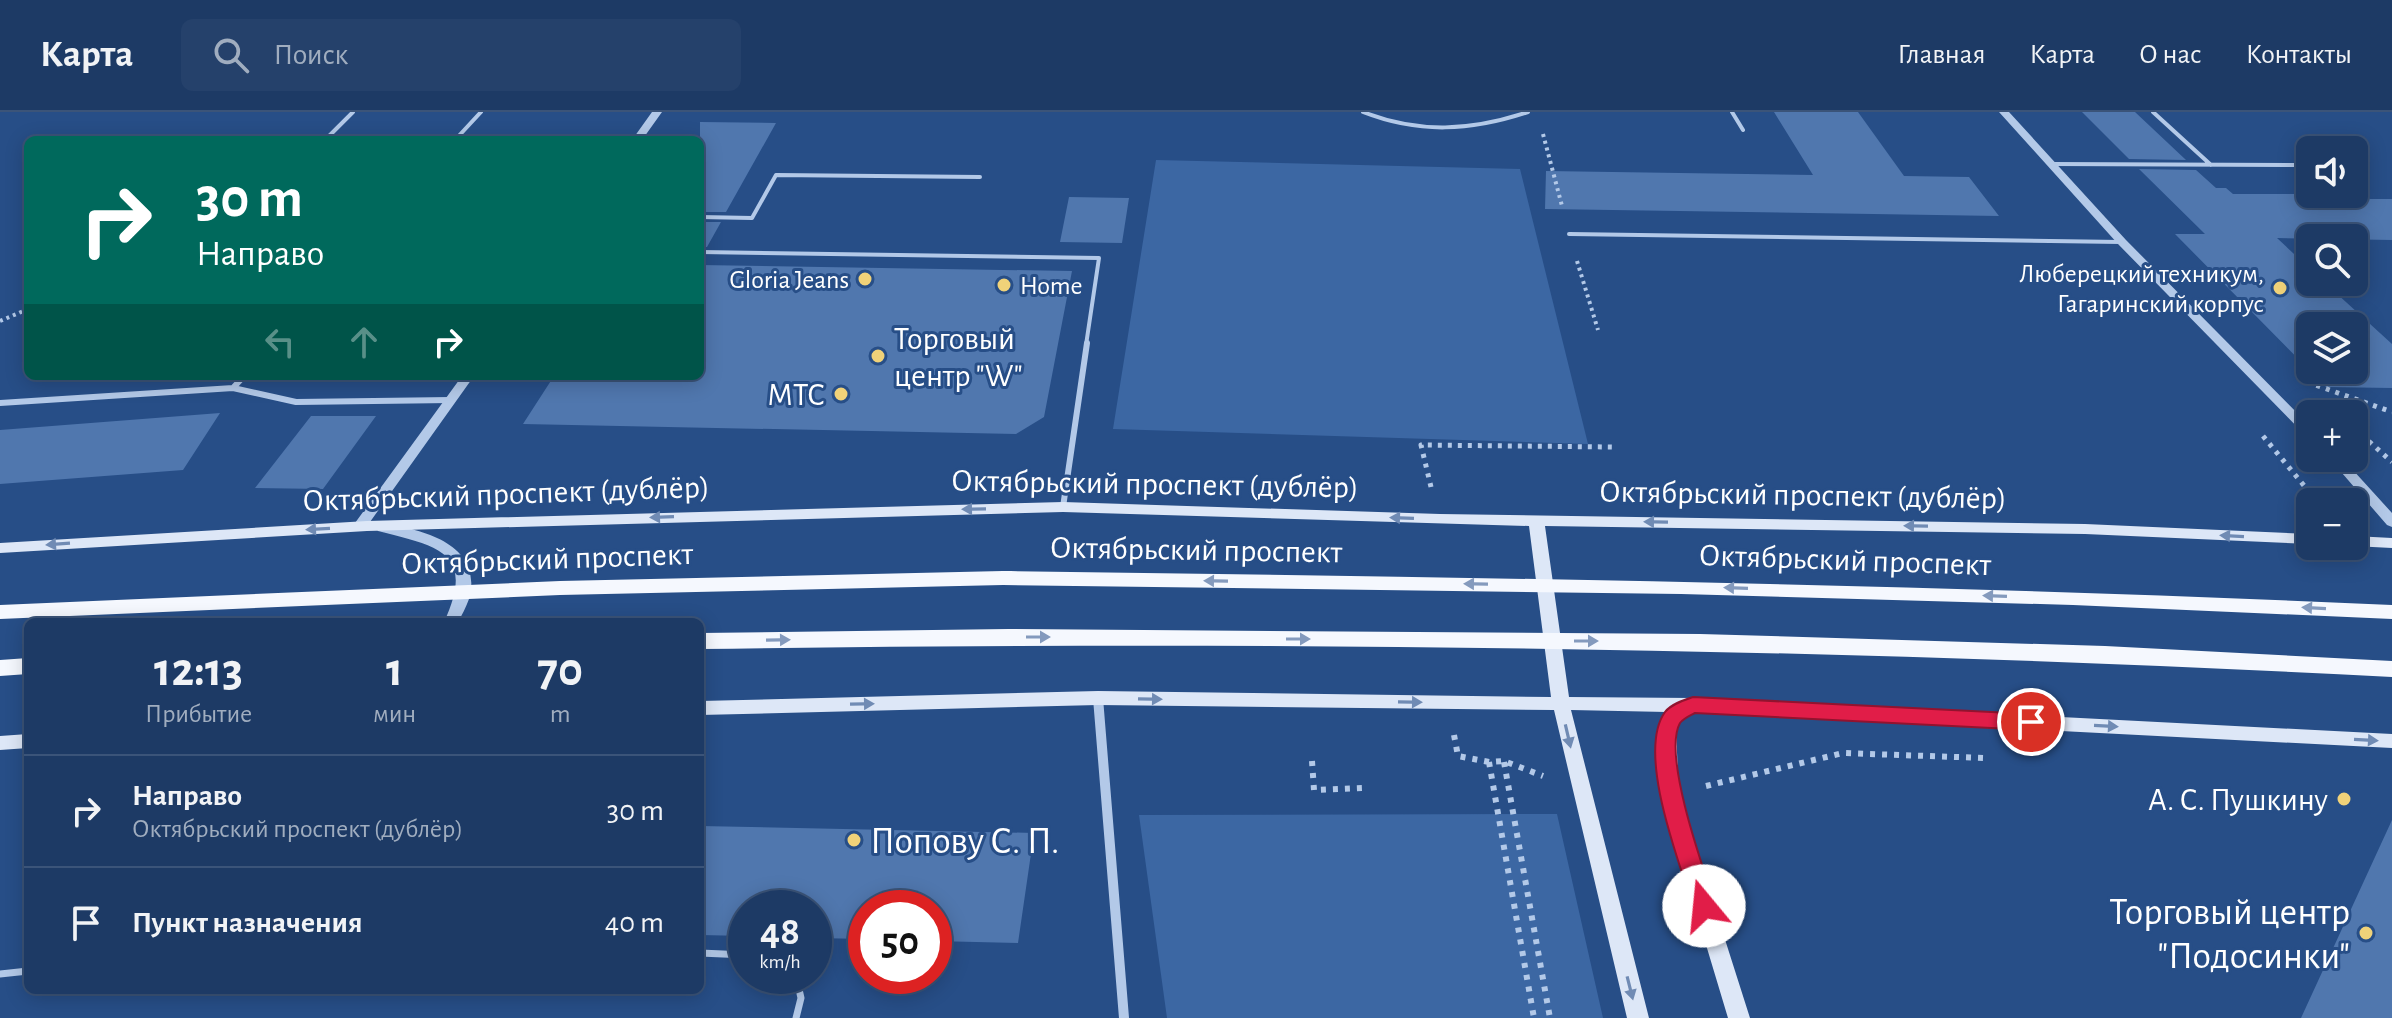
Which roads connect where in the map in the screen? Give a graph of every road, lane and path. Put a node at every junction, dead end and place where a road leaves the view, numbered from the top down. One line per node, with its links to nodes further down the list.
1 (353, 112): 10 (lane)
2 (481, 112): 11 (lane)
3 (657, 112): 12 (street)
4 (1363, 112): 5 (lane)
5 (1528, 112)
6 (1732, 112): 9 (lane)
7 (2004, 112): 13 (street)
8 (2153, 112): 14 (lane)
9 (1743, 130)
10 (329, 136)
11 (459, 136)
12 (640, 136)
13 (2052, 164): 14 (lane); 19 (street)
14 (2211, 165): 15 (lane)
15 (2296, 165)
16 (980, 177): 17 (lane)
17 (704, 217)
18 (1569, 234): 19 (lane)
19 (2122, 242): 30 (street)
20 (704, 252): 36 (lane)
21 (24, 311): 22 (path)
22 (0, 321)
23 (240, 380): 26 (lane)
24 (465, 380): 27 (street)
25 (2312, 384): 29 (path)
26 (233, 388): 27 (lane); 28 (lane)
27 (451, 400): 39 (street)
28 (0, 403)
29 (2392, 412)
30 (2296, 419)
31 (2368, 441): 33 (path)
32 (1613, 447): 35 (path)
33 (2392, 462)
34 (2347, 472): 38 (street)
35 (1431, 490)
36 (1063, 507): 37 (main road, Октябрьский проспект (дублёр), one-way to 36); 39 (main road, Октябрьский проспект (дублёр), one-way to 39)
37 (1536, 520): 40 (main road, Октябрьский проспект (дублёр), one-way to 37); 52 (main road)
38 (2392, 522)
39 (364, 526): 43 (main road, Октябрьский проспект (дублёр), one-way to 43); 46 (street)
40 (2296, 538)
41 (2368, 542): 42 (main road)
42 (2392, 543)
43 (0, 548)
44 (0, 612): 45 (main road, Октябрьский проспект, one-way to 44)
45 (2392, 612)
46 (453, 618)
47 (704, 641): 50 (main road, one-way to 50)
48 (24, 666): 49 (main road)
49 (0, 668)
50 (2392, 669)
51 (1098, 698): 52 (main road, one-way to 52); 54 (main road, one-way to 51); 72 (street)
52 (1561, 704): 53 (main road); 64 (main road, one-way to 64)
53 (1693, 705): 56 (main road, one-way to 56); 65 (main road)
54 (704, 708)
55 (24, 741): 57 (main road)
56 (2392, 741)
57 (0, 743)
58 (1458, 756): 62 (path)
59 (2001, 758): 65 (path)
60 (1312, 761): 63 (path)
61 (1504, 761): 62 (path); 64 (path); 74 (path)
62 (1489, 762): 73 (path)
63 (1363, 788)
64 (1580, 789): 75 (main road, one-way to 75)
65 (1670, 795): 76 (main road)
66 (704, 953): 67 (lane)
67 (728, 954)
68 (24, 971): 69 (lane)
69 (0, 974)
70 (800, 994): 71 (lane)
71 (796, 1018)
72 (1124, 1018)
73 (1534, 1018)
74 (1550, 1018)
75 (1638, 1018)
76 (1739, 1018)

